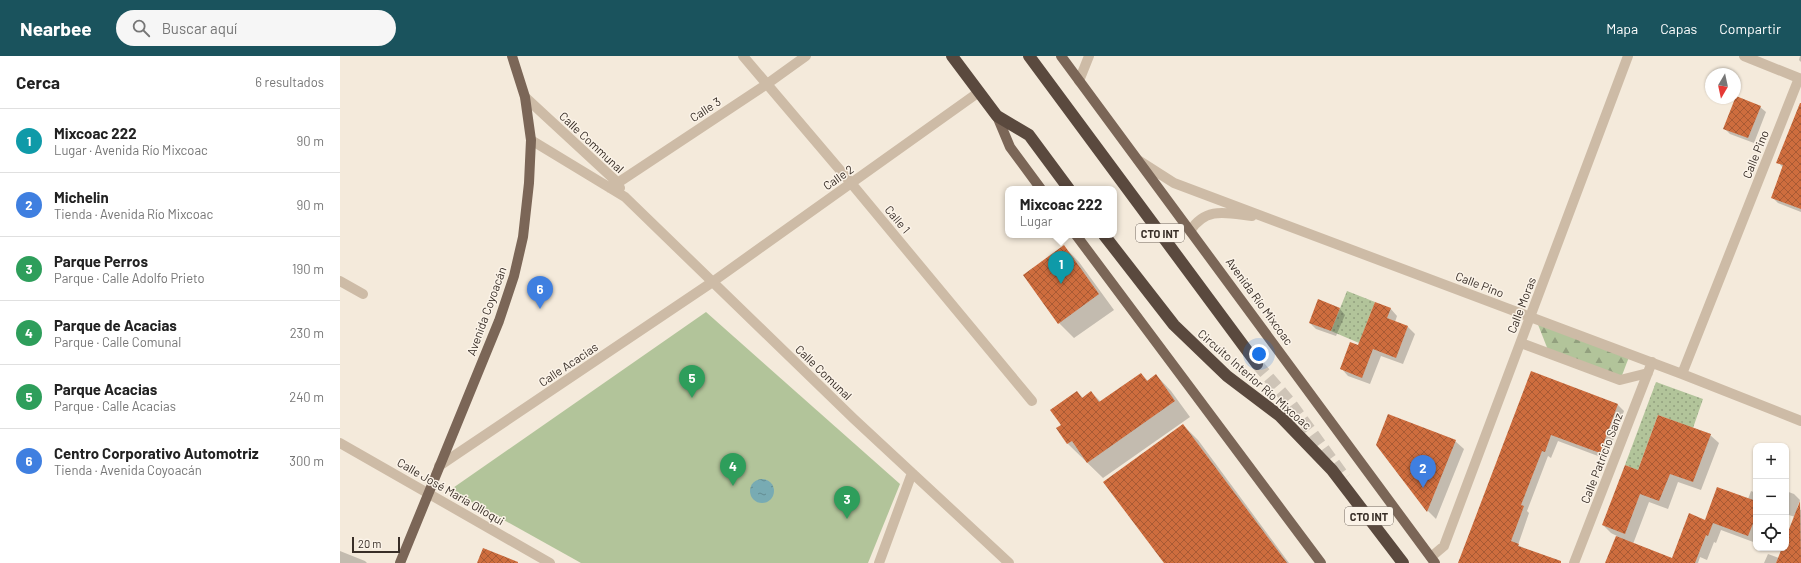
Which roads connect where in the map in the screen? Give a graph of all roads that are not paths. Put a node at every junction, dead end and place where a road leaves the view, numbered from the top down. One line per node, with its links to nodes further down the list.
1 (512, 56): 14 (main road, Avenida Coyoacán)
2 (743, 56): 12 (street, Calle 1)
3 (806, 56): 12 (street, Calle 3)
4 (952, 56): 13 (highway)
5 (1029, 56): 33 (highway, Circuito Interior Río Mixcoac / CTO INT)
6 (1061, 56): 11 (main road, Avenida Río Mixcoac / CTO INT)
7 (1089, 56): 11 (street)
8 (1628, 56): 30 (street, Calle Moras)
9 (1744, 56): 10 (street)
10 (1800, 79): 35 (street, Calle Pino)
11 (1080, 81): 17 (main road, Avenida Río Mixcoac / CTO INT)
12 (767, 84): 18 (street, Calle 1); 19 (street, Calle 3)
13 (979, 92): 15 (highway); 18 (street, Calle 2)
14 (525, 97): 16 (main road, Avenida Coyoacán); 19 (street, Calle Communal)
15 (997, 116): 20 (main road); 21 (highway)
16 (531, 140): 19 (street); 39 (main road, Avenida Coyoacán)
17 (1138, 160): 23 (street, Calle Pino); 24 (main road, Avenida Río Mixcoac / CTO INT)
18 (851, 183): 28 (street, Calle 2); 36 (street, Calle 1)
19 (614, 185): 22 (street, Calle Communal)
20 (1039, 186)
21 (1067, 186)
22 (625, 197): 28 (street, Calle Comunal)
23 (1268, 218): 24 (street, Calle Pino); 30 (street, Calle Pino)
24 (1190, 231): 42 (main road, Avenida Río Mixcoac / CTO INT)
25 (1078, 238): 47 (main road)
26 (1106, 238): 48 (highway, Circuito Interior Río Mixcoac / CTO INT)
27 (340, 281): 29 (street)
28 (712, 283): 39 (street, Calle Acacias); 40 (street, Calle Comunal)
29 (363, 294)
30 (1531, 317): 31 (street, Calle Moras); 32 (street, Calle Pino)
31 (1521, 343): 34 (street); 42 (street, Calle Moras)
32 (1652, 362): 34 (street, Calle Patricio Sanz); 35 (street, Calle Pino)
33 (1257, 364)
34 (1648, 373): 49 (street, Calle Patricio Sanz)
35 (1682, 374): 37 (street, Calle Pino)
36 (1032, 401)
37 (1801, 421)
38 (340, 443): 41 (street, Calle José María Olloqui)
39 (439, 466): 41 (main road, Avenida Coyoacán)
40 (912, 473): 45 (street); 46 (street, Calle Comunal)
41 (428, 493): 43 (main road, Avenida Coyoacán); 44 (street, Calle José María Olloqui)
42 (1433, 560)
43 (400, 563)
44 (550, 563)
45 (879, 563)
46 (1009, 563)
47 (1321, 563)
48 (1403, 563)
49 (1574, 563)

